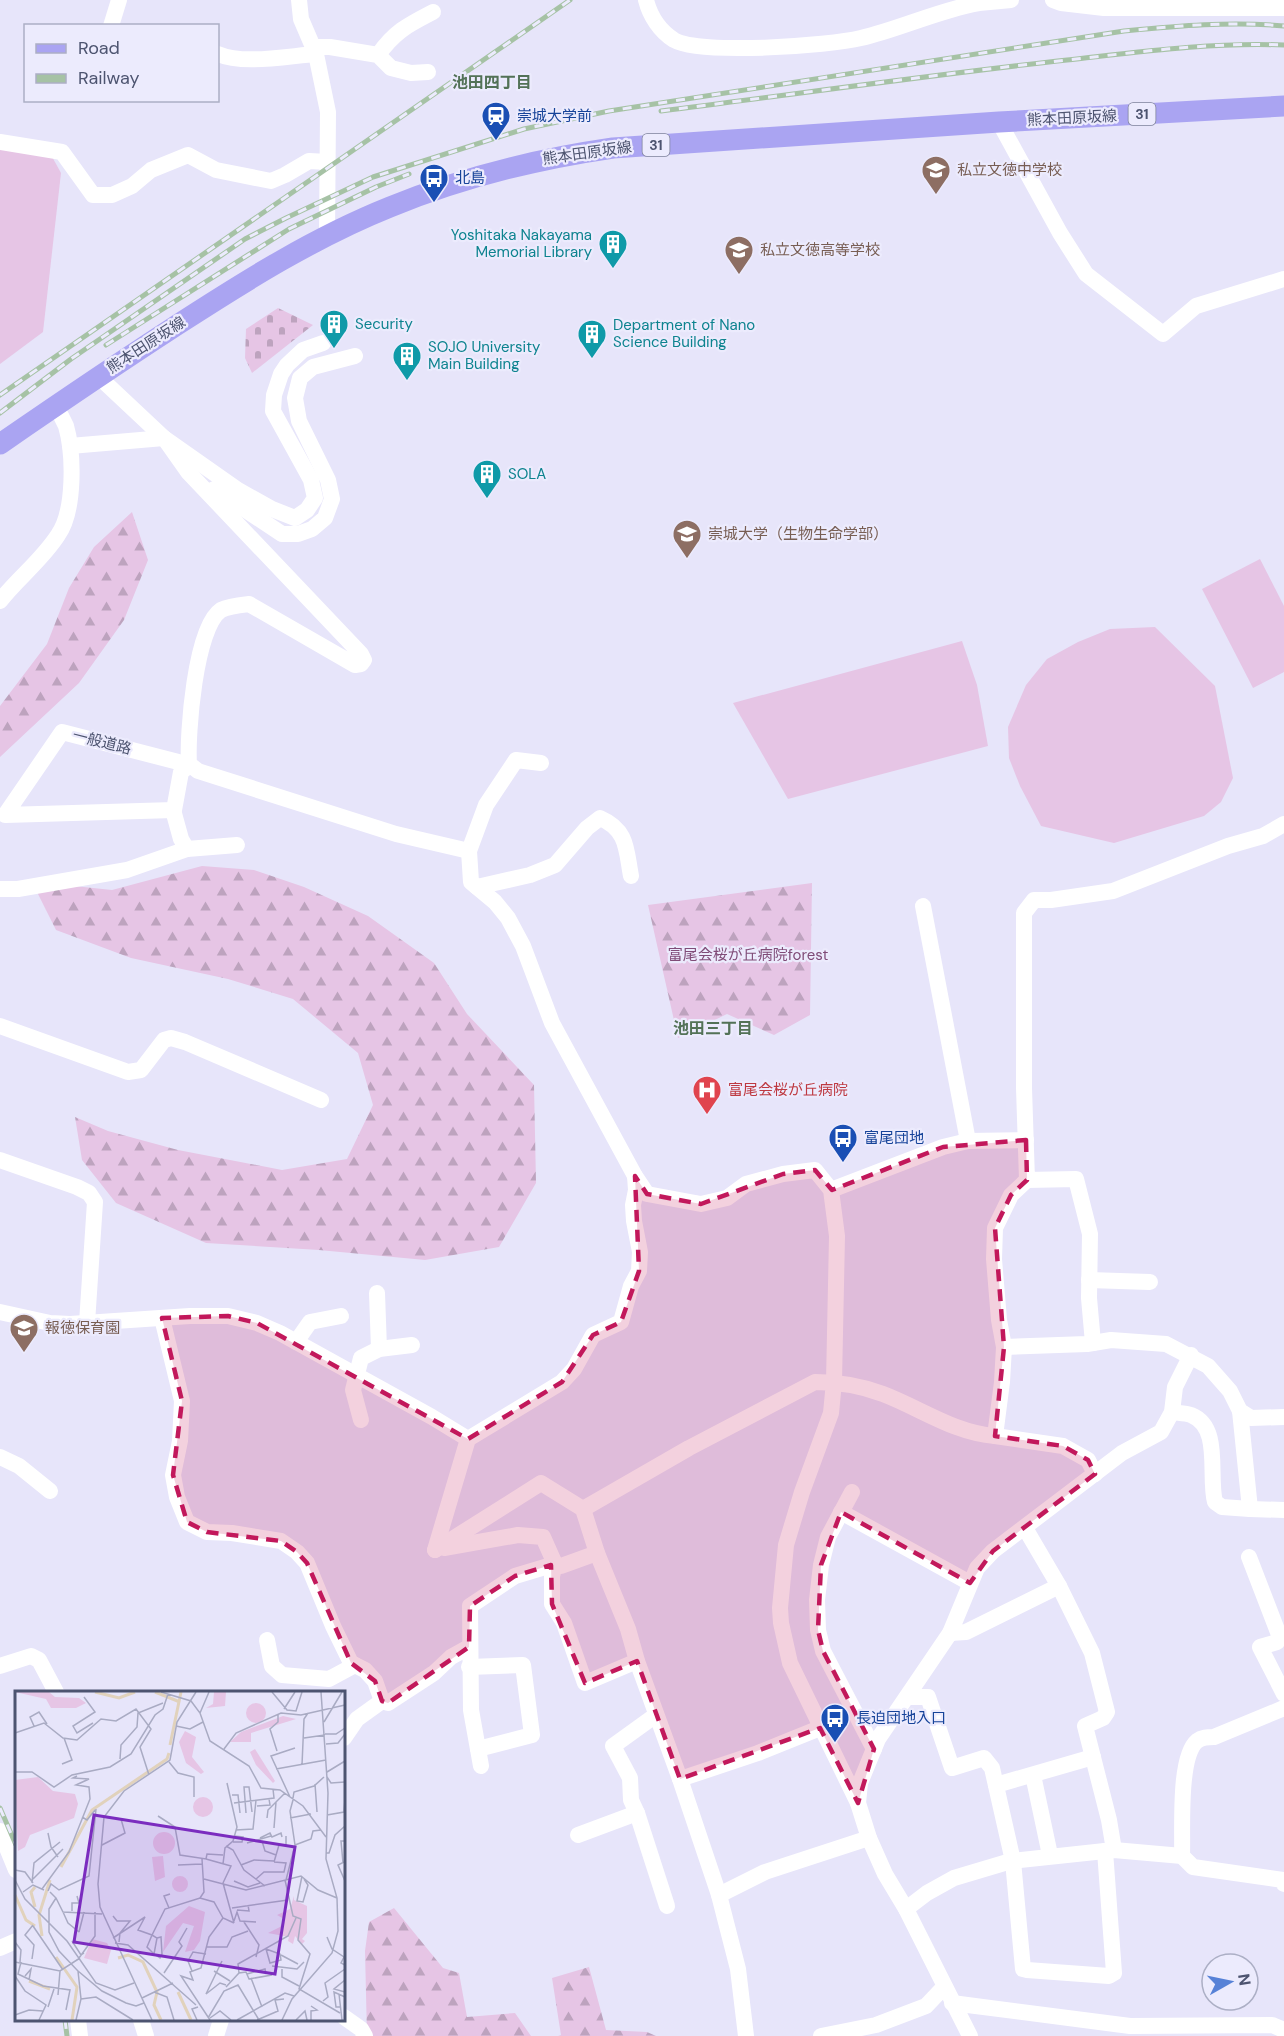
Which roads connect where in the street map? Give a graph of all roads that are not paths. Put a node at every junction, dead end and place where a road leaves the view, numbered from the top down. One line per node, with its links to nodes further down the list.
1 (119, 0): 8 (street)
2 (299, 0): 9 (street)
3 (646, 0): 4 (street)
4 (1011, 0)
5 (1053, 0): 6 (street)
6 (1284, 8)
7 (433, 12): 11 (street)
8 (112, 24)
9 (314, 50): 10 (street); 11 (street); 16 (street)
10 (219, 54)
11 (378, 55): 12 (street)
12 (428, 72)
13 (1284, 106): 14 (main road, 熊本田原坂線 / 31)
14 (999, 122): 17 (main road, 熊本田原坂線 / 31); 18 (street)
15 (0, 142): 16 (street)
16 (328, 162): 17 (street)
17 (327, 235): 21 (main road, 熊本田原坂線 / 31)
18 (1284, 279)
19 (323, 343): 23 (street)
20 (355, 356): 26 (street)
21 (99, 377): 22 (main road, 熊本田原坂線 / 31); 23 (street)
22 (55, 406): 24 (main road, 熊本田原坂線 / 31); 25 (street)
23 (164, 438): 25 (street); 26 (street)
24 (0, 444)
25 (70, 446): 27 (street)
26 (188, 472): 29 (street)
27 (0, 602)
28 (541, 763): 35 (street)
29 (190, 765): 30 (street); 31 (street, 一般道路); 35 (street)
30 (173, 810): 31 (street, 一般道路); 34 (street)
31 (3, 820)
32 (1284, 824): 42 (street)
33 (237, 845): 34 (street)
34 (187, 849): 38 (street)
35 (468, 851): 37 (street)
36 (631, 876): 37 (street)
37 (477, 887): 45 (street)
38 (0, 889)
39 (923, 906): 43 (street)
40 (0, 1026): 41 (street)
41 (321, 1100)
42 (1026, 1140): 43 (street); 46 (street)
43 (968, 1141): 47 (street)
44 (0, 1160): 54 (street)
45 (635, 1176): 47 (street); 68 (street)
46 (1027, 1180): 48 (street); 58 (street)
47 (831, 1190): 62 (street)
48 (1089, 1280): 49 (street); 56 (street)
49 (1150, 1282)
50 (377, 1293): 59 (street)
51 (0, 1312): 54 (street)
52 (341, 1316): 55 (street)
53 (162, 1318): 54 (street); 55 (street); 88 (street)
54 (87, 1323)
55 (296, 1342): 61 (street)
56 (1093, 1343): 58 (street); 60 (street)
57 (412, 1345): 59 (street)
58 (1004, 1347): 67 (street)
59 (379, 1349): 61 (street)
60 (1191, 1355): 63 (street); 64 (street)
61 (357, 1376): 66 (street); 68 (street)
62 (834, 1382): 67 (street); 73 (street); 97 (street)
63 (1240, 1411): 65 (street); 74 (street)
64 (1172, 1412): 70 (street); 74 (street)
65 (1284, 1417)
66 (361, 1420)
67 (995, 1436): 70 (street)
68 (468, 1439): 78 (street)
69 (0, 1457): 71 (street)
70 (1095, 1474): 77 (street)
71 (50, 1491)
72 (852, 1492): 76 (street)
73 (583, 1509): 78 (street); 79 (street)
74 (1250, 1509): 75 (street)
75 (1284, 1510)
76 (842, 1512): 82 (street); 99 (street)
77 (1025, 1528): 82 (street); 83 (street)
78 (435, 1550): 81 (street)
79 (597, 1553): 81 (street); 87 (street)
80 (1250, 1557): 92 (street)
81 (555, 1564): 86 (street); 87 (street)
82 (970, 1583): 84 (street)
83 (1059, 1586): 84 (street); 100 (street)
84 (950, 1633): 93 (street)
85 (267, 1640): 88 (street)
86 (469, 1647): 90 (street); 94 (street)
87 (637, 1661): 96 (street)
88 (355, 1665): 94 (street)
89 (0, 1666): 91 (street)
90 (470, 1667): 90 (street)
91 (55, 1691)
92 (1284, 1694)
93 (907, 1697): 99 (street); 103 (street)
94 (382, 1701): 98 (street)
95 (1284, 1708): 111 (street)
96 (656, 1715): 102 (street); 105 (street)
97 (820, 1728): 102 (street); 104 (street)
98 (345, 1737)
99 (874, 1749): 104 (street)
100 (1093, 1757): 101 (street); 109 (street)
101 (1034, 1774): 103 (street); 110 (street)
102 (680, 1779): 115 (street)
103 (996, 1785): 112 (street)
104 (858, 1803): 108 (street)
105 (637, 1813): 107 (street); 116 (street)
106 (0, 1831): 113 (street)
107 (578, 1835)
108 (869, 1838): 115 (street); 117 (street)
109 (1109, 1850): 110 (street); 111 (street); 112 (street)
110 (1050, 1855): 112 (street)
111 (1182, 1856): 114 (street)
112 (1013, 1861): 117 (street)
113 (15, 1868)
114 (1284, 1884)
115 (719, 1895): 131 (street)
116 (667, 1906)
117 (906, 1909): 120 (street)
118 (15, 1941): 119 (street)
119 (0, 1948)
120 (944, 1987): 121 (street); 132 (street)
121 (952, 2003): 126 (street); 133 (street)
122 (345, 2018): 130 (street)
123 (78, 2021): 127 (street)
124 (142, 2021): 128 (street)
125 (220, 2021): 129 (street)
126 (1284, 2030)
127 (80, 2036)
128 (146, 2036)
129 (216, 2036)
130 (365, 2036)
131 (746, 2036)
132 (821, 2036)
133 (970, 2036)

